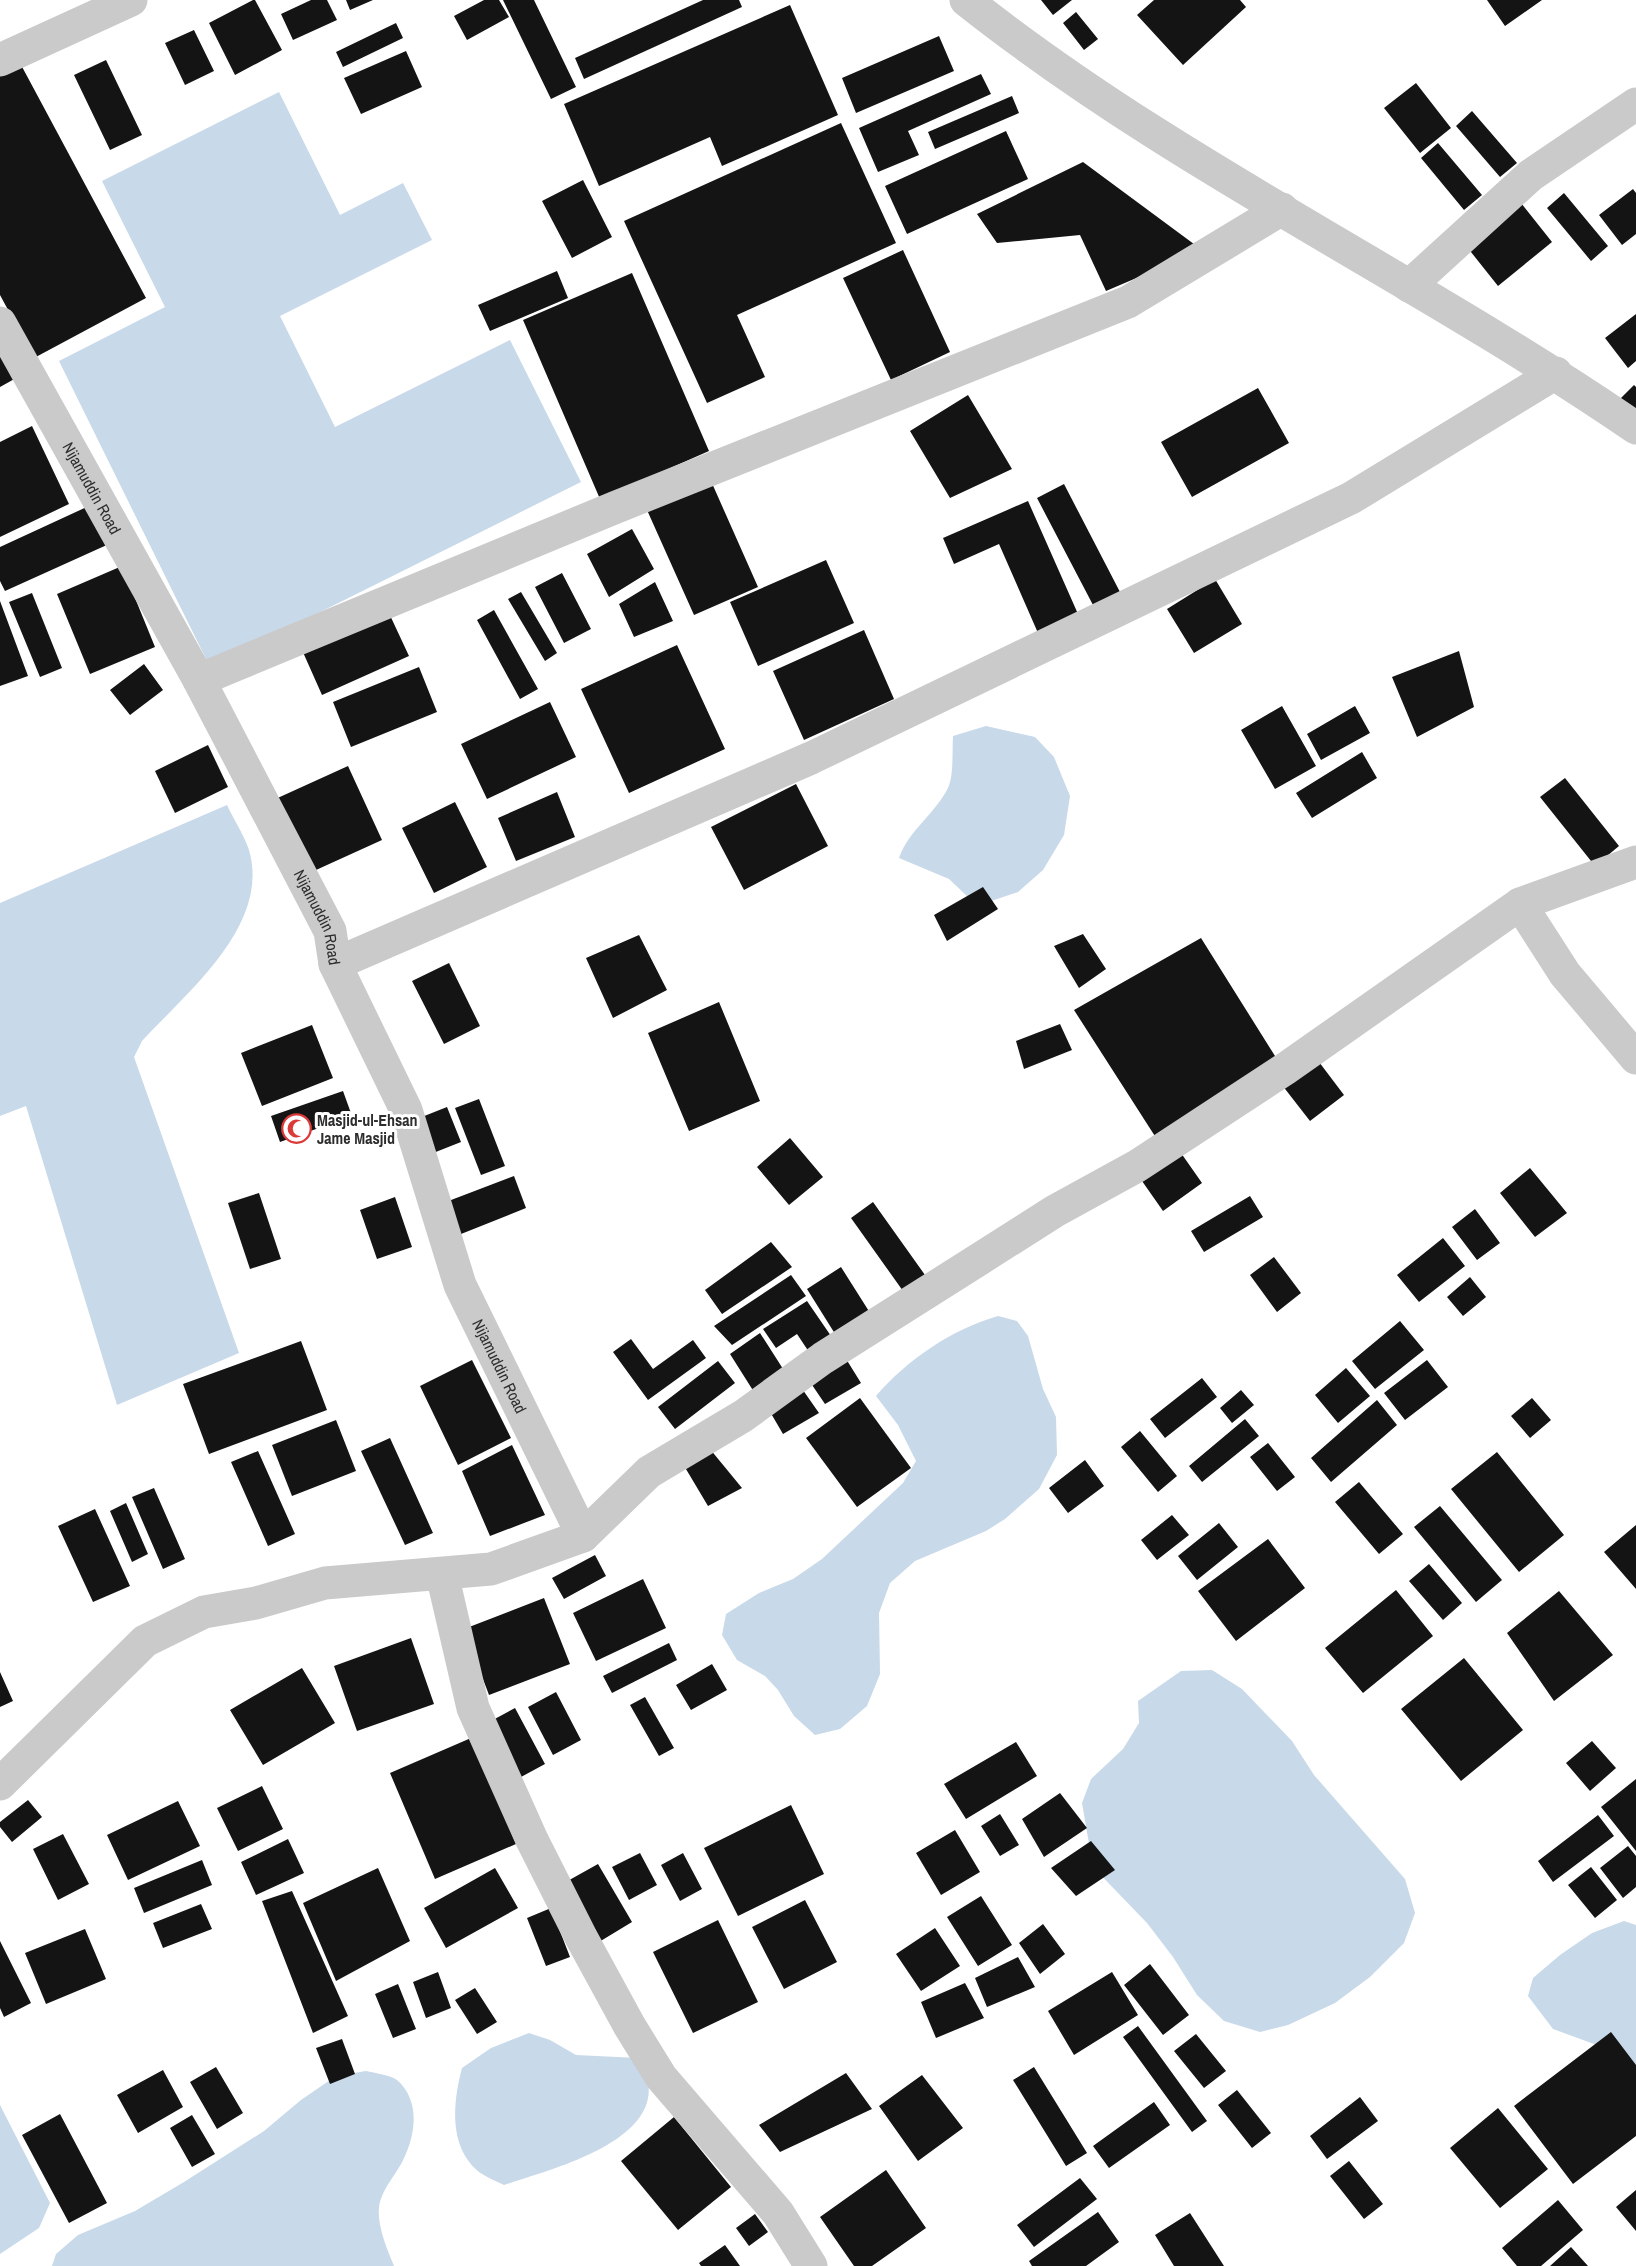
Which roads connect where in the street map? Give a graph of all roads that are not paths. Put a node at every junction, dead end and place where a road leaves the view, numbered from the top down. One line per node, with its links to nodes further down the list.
1 (131, 0): 3 (street)
2 (966, 0): 5 (street)
3 (0, 60)
4 (1636, 104): 6 (street)
5 (1282, 209): 6 (street); 10 (street)
6 (1409, 286): 8 (street)
7 (0, 323): 10 (street, Nijamuddin Road)
8 (1556, 373): 9 (street); 13 (street)
9 (1636, 428)
10 (199, 680): 13 (street, Nijamuddin Road)
11 (1636, 862): 12 (street)
12 (1520, 904): 14 (street); 15 (street)
13 (335, 964): 15 (street, Nijamuddin Road)
14 (1636, 1058)
15 (583, 1536): 16 (street)
16 (442, 1574): 17 (street); 18 (street)
17 (0, 1784)
18 (812, 2266)

